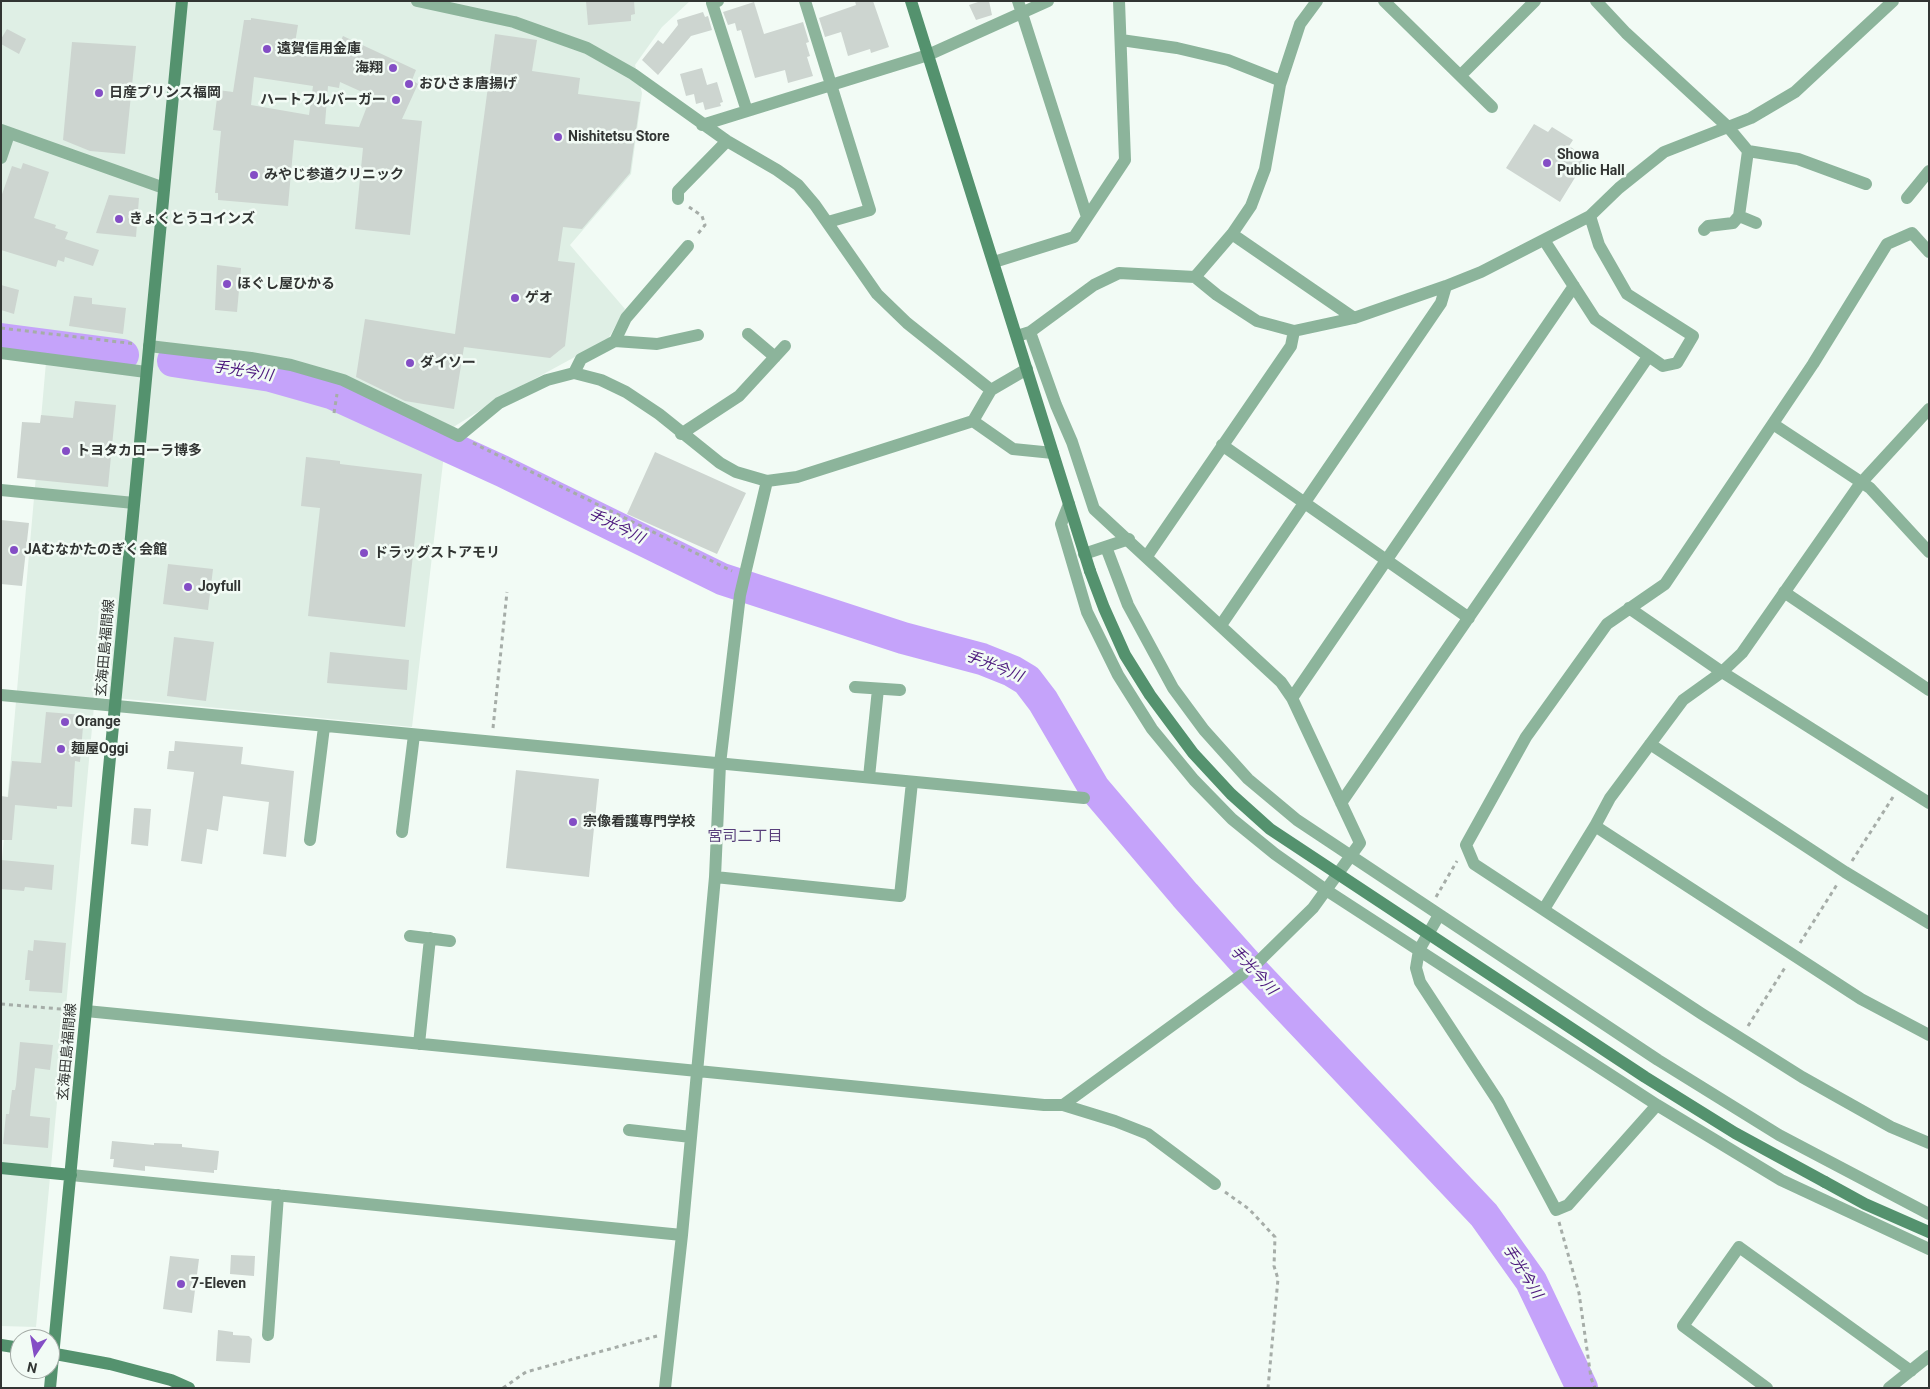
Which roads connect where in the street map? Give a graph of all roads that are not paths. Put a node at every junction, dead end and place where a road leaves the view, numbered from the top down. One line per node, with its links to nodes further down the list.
1 (182, 1): 30 (street, 玄海田島福間線)
2 (417, 1): 22 (street)
3 (805, 1): 19 (street)
4 (911, 1): 16 (street)
5 (1018, 1): 14 (street)
6 (1048, 1): 14 (street)
7 (1119, 1): 15 (street)
8 (1317, 1): 18 (street)
9 (1384, 1): 17 (street)
10 (1535, 1): 17 (street)
11 (1596, 1): 23 (street)
12 (1894, 1): 23 (street)
13 (714, 2): 21 (street)
14 (1022, 14): 16 (street); 35 (street)
15 (1121, 40): 18 (street); 35 (street)
16 (928, 55): 19 (street); 43 (street)
17 (1461, 75): 20 (street)
18 (1282, 81): 39 (street)
19 (831, 84): 21 (street); 36 (street)
20 (1492, 107)
21 (747, 111): 22 (street)
22 (702, 124): 25 (street)
23 (1728, 127): 26 (street); 33 (street)
24 (5, 132): 27 (street); 30 (street)
25 (727, 141): 32 (street); 36 (street)
26 (1748, 151): 29 (street); 34 (street)
27 (1, 158)
28 (1929, 171): 31 (street)
29 (1866, 184)
30 (164, 188): 54 (street, 玄海田島福間線)
31 (1907, 198)
32 (678, 199)
33 (1590, 216): 40 (street); 58 (street)
34 (1739, 216): 37 (street); 38 (street)
35 (1087, 217): 43 (street)
36 (828, 222): 62 (street)
37 (1756, 223)
38 (1704, 230)
39 (1232, 234): 44 (street); 47 (street)
40 (1544, 240): 45 (street); 46 (street)
41 (688, 246): 53 (street)
42 (1929, 252): 65 (street)
43 (994, 262): 52 (street)
44 (1195, 277): 48 (street); 49 (street)
45 (1446, 286): 47 (street); 72 (street)
46 (1574, 286): 58 (street); 80 (street)
47 (1354, 318): 48 (street)
48 (1294, 331): 67 (street)
49 (1030, 332): 52 (street); 75 (street)
50 (748, 334): 57 (street)
51 (698, 336): 53 (street)
52 (1017, 336): 59 (street)
53 (615, 341): 61 (street)
54 (149, 346): 60 (street, 玄海田島福間線); 61 (street)
55 (785, 346): 57 (street)
56 (1, 354): 60 (street)
57 (775, 357): 66 (street)
58 (1648, 357): 83 (street)
59 (1027, 369): 62 (street); 68 (street)
60 (146, 372): 73 (street, 玄海田島福間線)
61 (574, 373): 66 (street)
62 (991, 390): 64 (street)
63 (1929, 409): 70 (street)
64 (973, 421): 68 (street); 69 (street)
65 (1773, 424): 70 (street); 82 (street)
66 (681, 434): 69 (street)
67 (1222, 445): 72 (street); 79 (street)
68 (1053, 453): 74 (street)
69 (768, 481): 96 (street)
70 (1860, 484): 77 (street); 81 (street)
71 (1, 490): 73 (street)
72 (1304, 502): 80 (street); 84 (street)
73 (134, 503): 92 (street, 玄海田島福間線)
74 (1068, 504): 78 (street); 107 (street)
75 (1129, 539): 76 (street); 79 (street)
76 (1106, 547): 78 (street); 105 (street)
77 (1929, 552)
78 (1084, 554): 131 (street, bridge)
79 (1146, 556): 84 (street)
80 (1387, 560): 83 (street); 91 (street)
81 (1784, 592): 85 (street); 89 (street)
82 (1629, 608): 85 (street); 108 (street)
83 (1469, 618): 100 (street)
84 (1221, 625): 91 (street)
85 (1722, 672): 95 (street); 101 (street)
86 (855, 687): 87 (street)
87 (878, 688): 88 (street); 97 (street)
88 (900, 690)
89 (1929, 690)
90 (1, 695): 92 (street)
91 (1292, 698): 100 (street)
92 (116, 706): 93 (street); 117 (street, 玄海田島福間線)
93 (324, 727): 94 (street); 104 (street)
94 (414, 735): 96 (street); 103 (street)
95 (1650, 744): 102 (street); 110 (street)
96 (720, 764): 97 (street); 106 (street)
97 (869, 777): 98 (street)
98 (912, 782): 99 (street); 106 (street)
99 (1084, 798)
100 (1341, 803): 105 (street)
101 (1929, 804)
102 (1596, 826): 108 (street); 118 (street)
103 (402, 832)
104 (310, 840)
105 (1350, 856): 107 (street); 109 (street)
106 (715, 877): 120 (street)
107 (1326, 890): 114 (street); 115 (street)
108 (1544, 909): 125 (street)
109 (1434, 912): 114 (street); 130 (street)
110 (1929, 923)
111 (410, 936): 112 (street)
112 (430, 938): 113 (street); 119 (street)
113 (450, 941)
114 (1419, 950): 122 (street); 122 (street)
115 (1258, 962)
116 (1243, 974): 121 (street)
117 (86, 1012): 119 (street); 127 (street, 玄海田島福間線)
118 (1929, 1035)
119 (419, 1044): 120 (street)
120 (696, 1071): 121 (street); 124 (street)
121 (1064, 1105): 128 (street)
122 (1657, 1105): 133 (street)
123 (629, 1130): 124 (street)
124 (691, 1136): 132 (street)
125 (1929, 1144)
126 (1, 1168): 127 (street)
127 (72, 1175): 129 (street); 134 (street, 玄海田島福間線)
128 (1215, 1184)
129 (278, 1196): 132 (street); 135 (street)
130 (1929, 1214)
131 (1929, 1232)
132 (682, 1236): 140 (street)
133 (1929, 1249)
134 (55, 1329)
135 (268, 1335)
136 (60, 1355): 139 (street)
137 (1929, 1356): 138 (street)
138 (1911, 1371): 141 (street); 142 (street)
139 (189, 1388)
140 (665, 1388)
141 (1767, 1388)
142 (1889, 1388)

